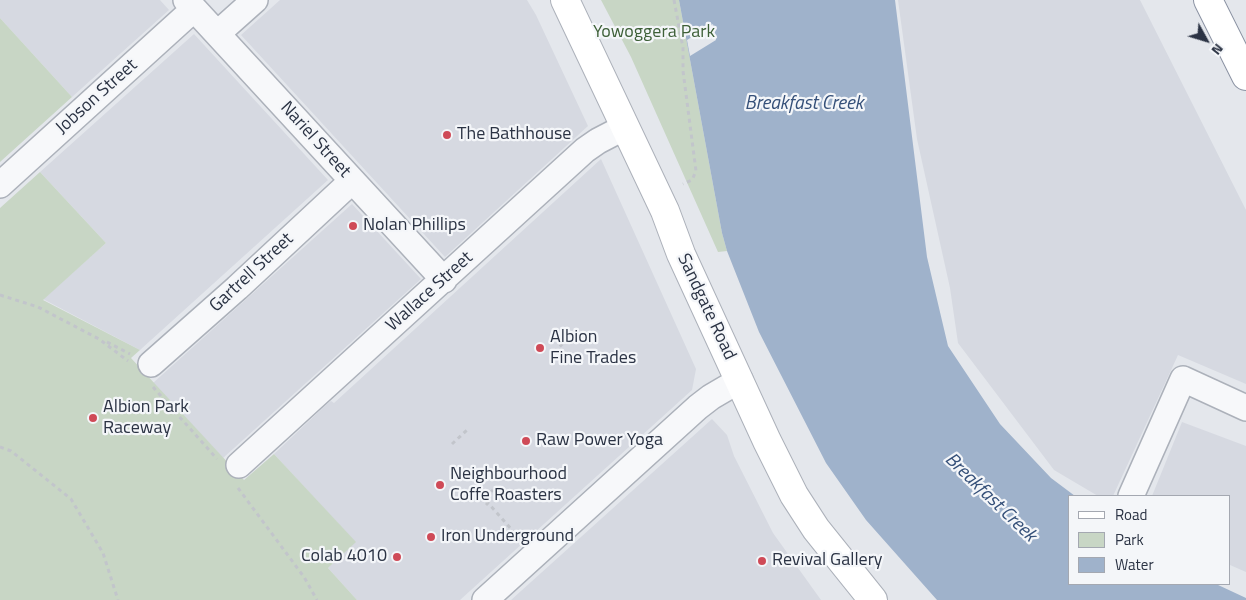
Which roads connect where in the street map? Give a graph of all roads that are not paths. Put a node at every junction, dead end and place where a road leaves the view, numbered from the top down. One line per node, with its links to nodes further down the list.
1 (255, 0): 5 (street)
2 (565, 0): 7 (main road, Sandgate Road)
3 (1208, 0): 6 (main road)
4 (190, 4): 5 (street, Nariel Street); 9 (street, Jobson Street)
5 (218, 33): 8 (street, Nariel Street)
6 (1246, 76)
7 (625, 127): 10 (street, Wallace Street); 12 (main road, Sandgate Road)
8 (352, 180): 10 (street, Nariel Street); 11 (street, Gartrell Street)
9 (0, 185)
10 (444, 280): 14 (street, Wallace Street)
11 (142, 367)
12 (740, 380): 16 (street); 17 (main road, Sandgate Road)
13 (1246, 408): 15 (street)
14 (230, 469)
15 (1131, 495)
16 (485, 600)
17 (873, 600)

